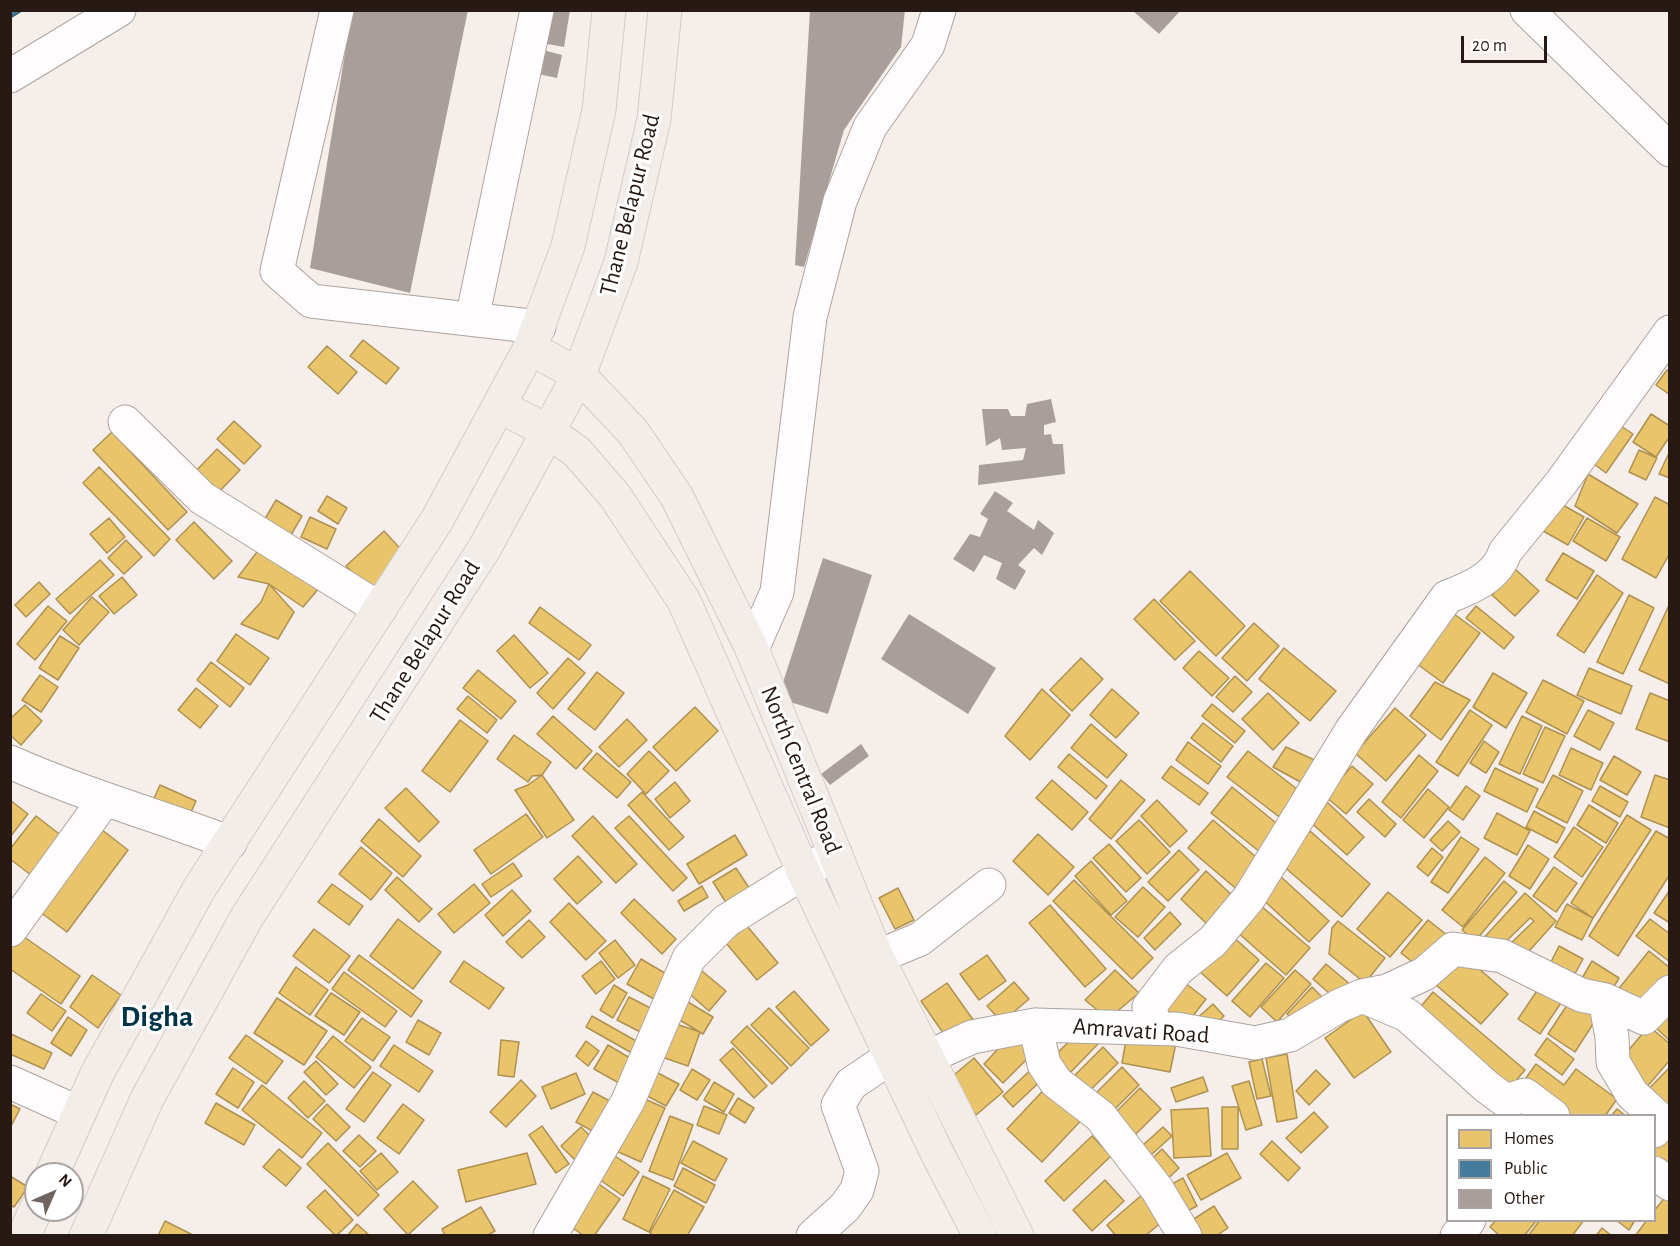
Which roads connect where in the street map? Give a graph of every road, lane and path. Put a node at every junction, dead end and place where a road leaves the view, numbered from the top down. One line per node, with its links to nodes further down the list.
1 (119, 10): 8 (street)
2 (337, 10): 10 (street)
3 (537, 10): 10 (street)
4 (609, 10): 12 (main road)
5 (665, 10): 13 (main road, Thane Belapur Road)
6 (939, 10): 18 (street)
7 (1527, 10): 9 (street)
8 (10, 76)
9 (1670, 150)
10 (472, 319): 12 (street)
11 (1670, 332): 31 (street)
12 (534, 337): 13 (main road, North Central Road); 14 (main road)
13 (579, 375): 16 (main road, Thane Belapur Road); 18 (main road, North Central Road)
14 (499, 406): 16 (main road, North Central Road); 17 (main road)
15 (126, 422): 17 (street)
16 (548, 431): 23 (main road, North Central Road); 44 (main road, Thane Belapur Road)
17 (380, 609): 21 (main road)
18 (752, 649): 22 (main road, North Central Road)
19 (10, 762): 20 (street)
20 (105, 798): 21 (street); 25 (street)
21 (230, 843): 34 (main road)
22 (835, 854): 23 (street); 26 (main road, North Central Road)
23 (804, 873): 32 (main road, North Central Road); 45 (street)
24 (989, 885): 26 (street)
25 (10, 930)
26 (877, 957): 32 (main road, North Central Road)
27 (1670, 992): 29 (street)
28 (1362, 996): 29 (street, Amravati Road); 31 (street, Amravati Road); 35 (street)
29 (1605, 1000): 36 (street)
30 (1035, 1025): 31 (street, Amravati Road); 32 (street, Amravati Road); 49 (street)
31 (1156, 1028)
32 (905, 1061): 40 (street, Amravati Road); 47 (main road, North Central Road); 48 (main road, North Central Road)
33 (10, 1082): 34 (street)
34 (79, 1113): 37 (main road)
35 (1550, 1114)
36 (1654, 1114)
37 (57, 1162)
38 (1656, 1174): 39 (street)
39 (1670, 1184)
40 (848, 1221): 46 (street)
41 (30, 1222): 43 (main road)
42 (1467, 1222): 50 (street)
43 (24, 1236)
44 (86, 1236)
45 (550, 1236)
46 (813, 1236)
47 (980, 1236)
48 (1017, 1236)
49 (1185, 1236)
50 (1457, 1236)

